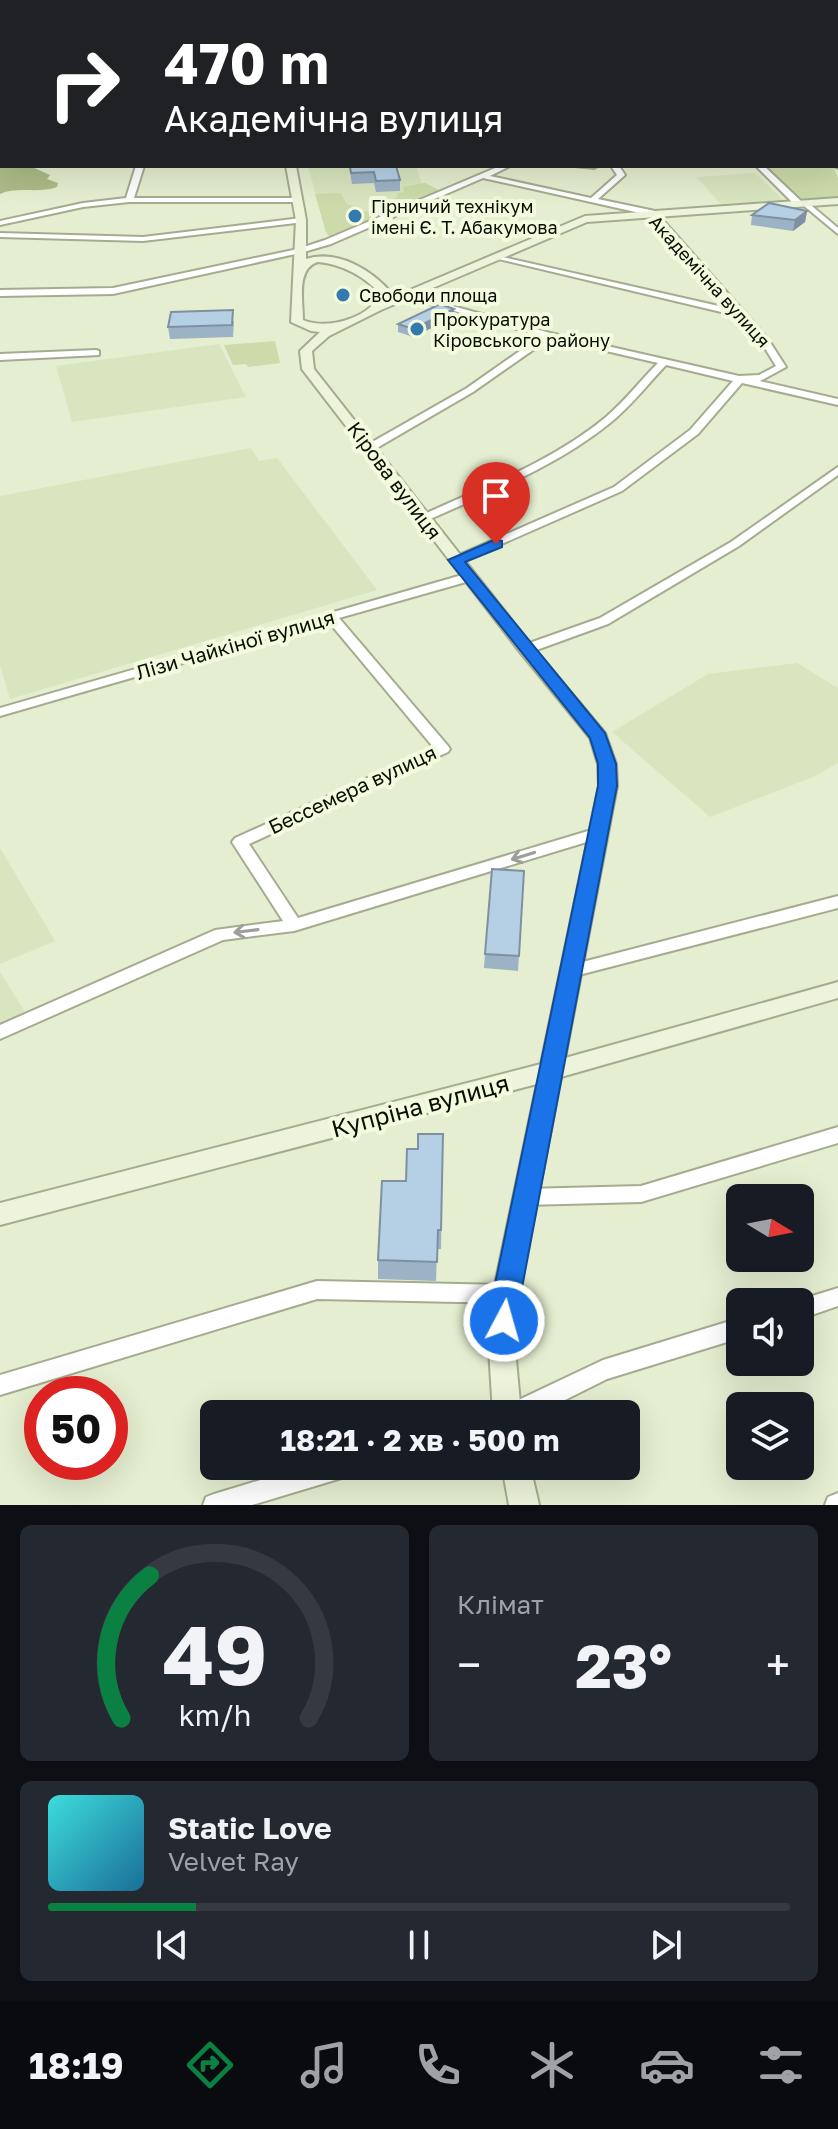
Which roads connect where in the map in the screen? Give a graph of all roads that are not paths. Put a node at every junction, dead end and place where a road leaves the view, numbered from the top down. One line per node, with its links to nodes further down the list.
1 (139, 168): 7 (street)
2 (291, 168): 8 (main road)
3 (502, 168): 6 (street)
4 (616, 168): 9 (street)
5 (762, 168): 11 (street)
6 (486, 177): 9 (street, Академічна вулиця); 19 (street)
7 (129, 200): 8 (street); 12 (street)
8 (298, 200): 15 (main road)
9 (593, 200): 13 (street, Академічна вулиця)
10 (838, 201): 11 (main road)
11 (803, 204): 13 (main road); 16 (street)
12 (56, 211): 14 (street); 17 (street)
13 (652, 213): 21 (main road); 29 (street, Академічна вулиця)
14 (0, 223)
15 (301, 224): 18 (street); 19 (main road); 20 (main road)
16 (838, 232)
17 (34, 237): 18 (street); 18 (street)
18 (58, 238)
19 (319, 246): 20 (street); 22 (main road)
20 (300, 251): 23 (main road); 26 (street)
21 (494, 257): 25 (main road); 29 (street)
22 (349, 265): 23 (main road); 24 (main road)
23 (300, 271): 30 (main road)
24 (376, 281): 25 (main road); 28 (main road)
25 (430, 285): 27 (main road)
26 (0, 293)
27 (409, 295): 28 (main road); 32 (street)
28 (375, 309): 31 (main road)
29 (741, 314): 37 (street, Академічна вулиця)
30 (297, 322): 31 (main road); 36 (main road)
31 (338, 326): 36 (main road)
32 (548, 335): 35 (street); 39 (street)
33 (96, 353): 34 (street)
34 (0, 357)
35 (665, 361): 37 (street); 41 (street)
36 (308, 369): 39 (main road, Кірова вулиця)
37 (740, 379): 38 (street); 42 (street)
38 (838, 402)
39 (371, 447): 41 (main road, Кірова вулиця)
40 (838, 470): 45 (street)
41 (424, 518): 42 (main road, Кірова вулиця)
42 (456, 560): 43 (main road, Кірова вулиця)
43 (469, 577): 44 (street, Лізи Чайкіної вулиця); 45 (main road, Кірова вулиця)
44 (331, 617): 46 (street, Лізи Чайкіної вулиця); 49 (street, Бессемера вулиця)
45 (526, 649): 47 (main road, Кірова вулиця)
46 (0, 712)
47 (598, 833): 49 (street, one-way to 49); 50 (main road, Кірова вулиця)
48 (838, 902): 50 (street)
49 (294, 925): 52 (street, one-way to 52)
50 (571, 971): 53 (main road, Кірова вулиця)
51 (838, 990): 53 (main road, Купріна вулиця)
52 (0, 1032)
53 (551, 1071): 55 (main road, Кірова вулиця); 56 (main road, Купріна вулиця)
54 (838, 1135): 55 (street)
55 (525, 1197): 57 (main road, Кірова вулиця)
56 (0, 1214)
57 (506, 1294): 61 (street); 62 (main road, Кірова вулиця)
58 (838, 1297): 59 (street)
59 (814, 1305)
60 (726, 1332): 63 (street)
61 (0, 1385)
62 (506, 1400)
63 (542, 1400)
64 (298, 1480): 66 (street)
65 (519, 1480): 67 (main road)
66 (214, 1505)
67 (524, 1505)

